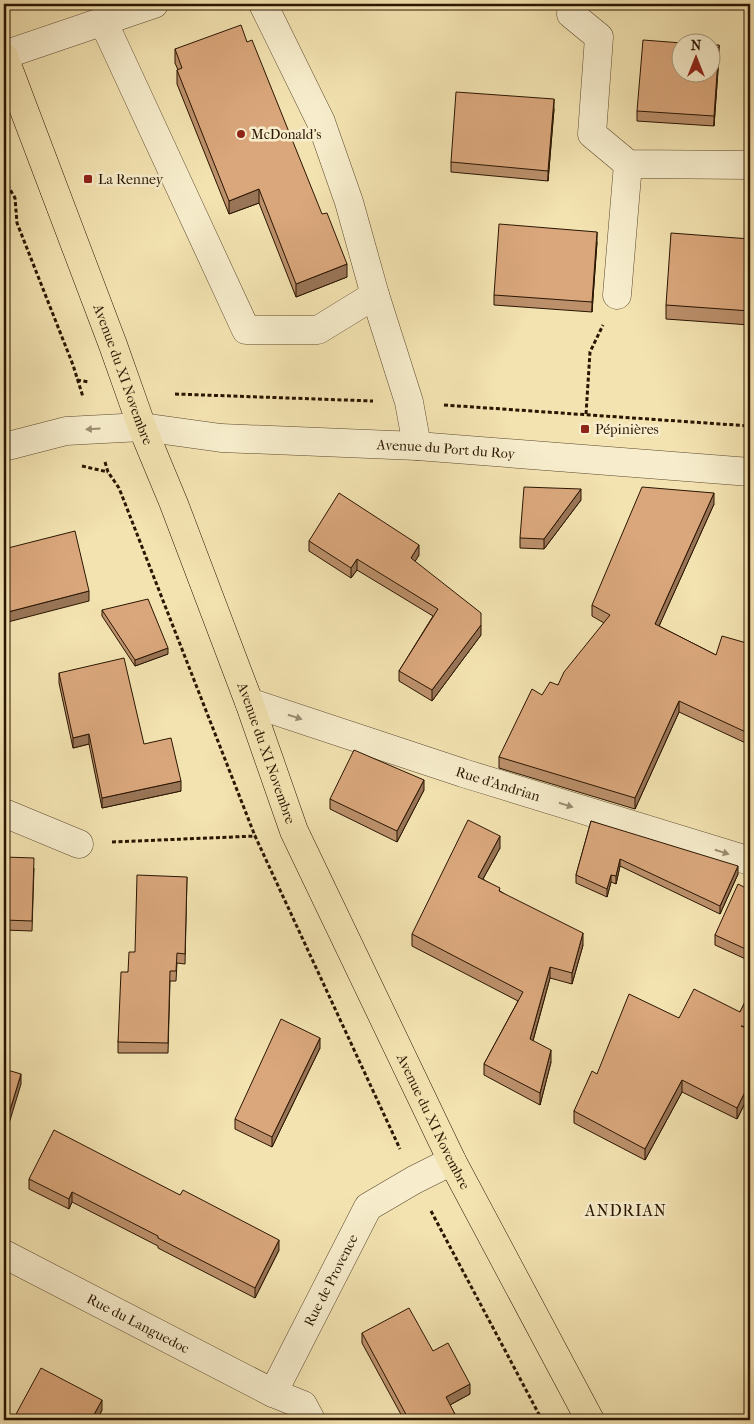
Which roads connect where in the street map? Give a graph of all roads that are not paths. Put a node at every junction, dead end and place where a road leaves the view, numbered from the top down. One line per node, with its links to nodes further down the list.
1 (154, 4): 4 (street)
2 (263, 4): 9 (street)
3 (572, 4): 7 (street)
4 (103, 21): 5 (street); 9 (street)
5 (4, 56): 6 (main road, Avenue du XI Novembre)
6 (12, 94): 11 (main road, Avenue du XI Novembre)
7 (628, 164): 8 (street); 10 (street)
8 (750, 165)
9 (375, 295): 12 (street)
10 (617, 295)
11 (142, 427): 12 (street, Avenue du Port du Roy); 13 (street, Avenue du Port du Roy, one-way to 13); 15 (main road, Avenue du XI Novembre)
12 (416, 446): 14 (street, Avenue du Port du Roy)
13 (4, 447)
14 (750, 472)
15 (249, 702): 18 (street, Rue d'Andrian, one-way to 18); 19 (main road, Avenue du XI Novembre)
16 (4, 813): 17 (street)
17 (79, 844)
18 (750, 861)
19 (452, 1161): 21 (street, Rue de Provence); 23 (main road, Avenue du XI Novembre)
20 (4, 1254): 21 (street, Rue du Languedoc)
21 (272, 1393): 22 (street)
22 (311, 1420)
23 (590, 1420)

